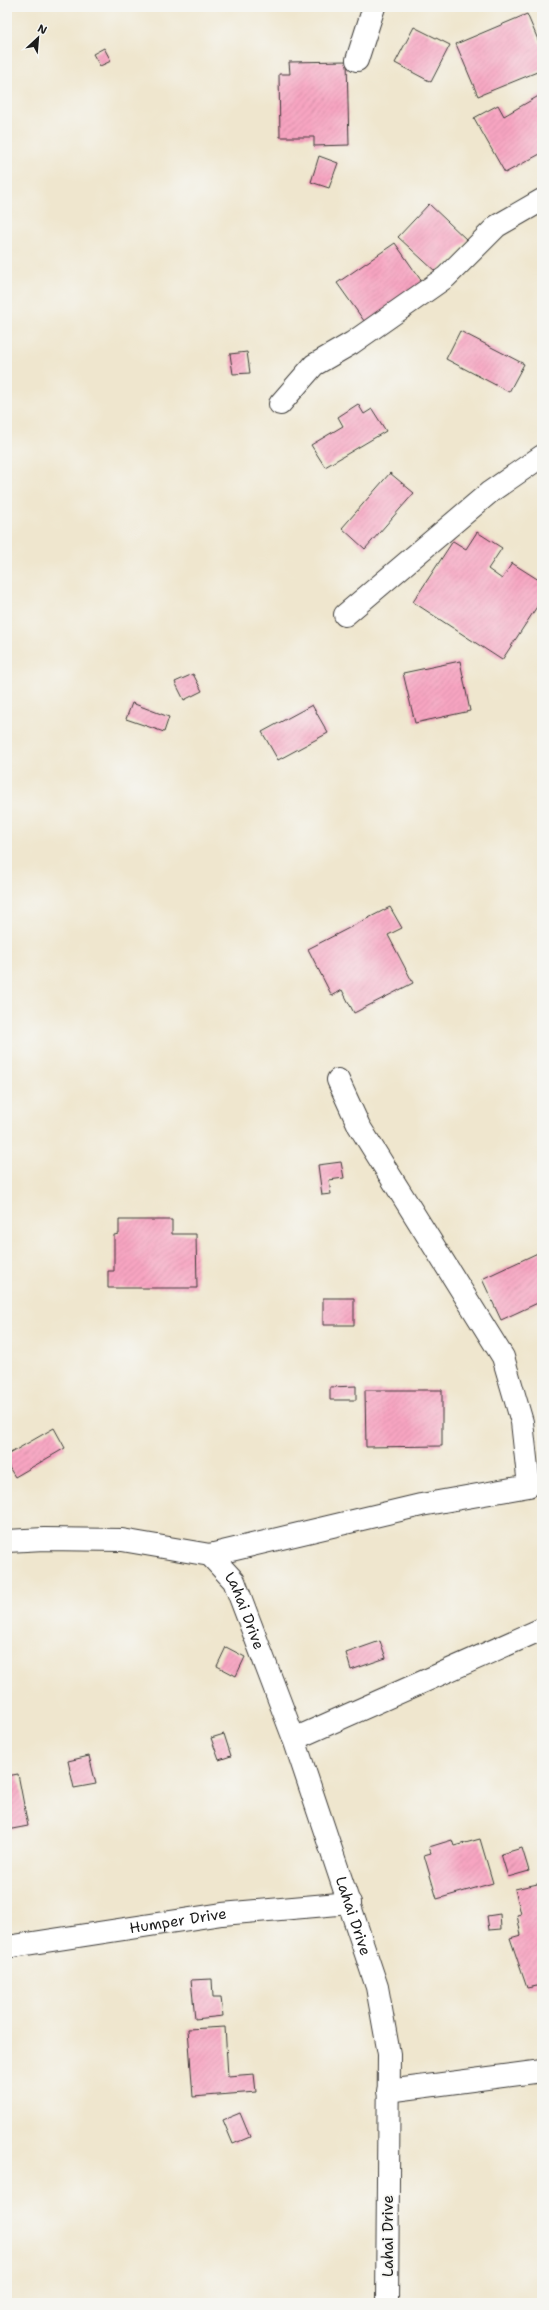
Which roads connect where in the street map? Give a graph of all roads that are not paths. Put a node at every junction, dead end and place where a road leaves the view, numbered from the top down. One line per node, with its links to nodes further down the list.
1 (374, 7): 2 (street)
2 (357, 60)
3 (542, 200): 4 (street)
4 (280, 404)
5 (542, 456): 6 (street)
6 (345, 616)
7 (338, 1080): 9 (street)
8 (7, 1541): 9 (street)
9 (210, 1555): 11 (street, Lahai Drive)
10 (542, 1629): 11 (street)
11 (294, 1739): 12 (street, Lahai Drive)
12 (350, 1903): 13 (street, Humper Drive); 15 (street, Lahai Drive)
13 (7, 1947)
14 (542, 2071): 15 (street)
15 (388, 2091): 16 (street, Lahai Drive)
16 (387, 2303)

